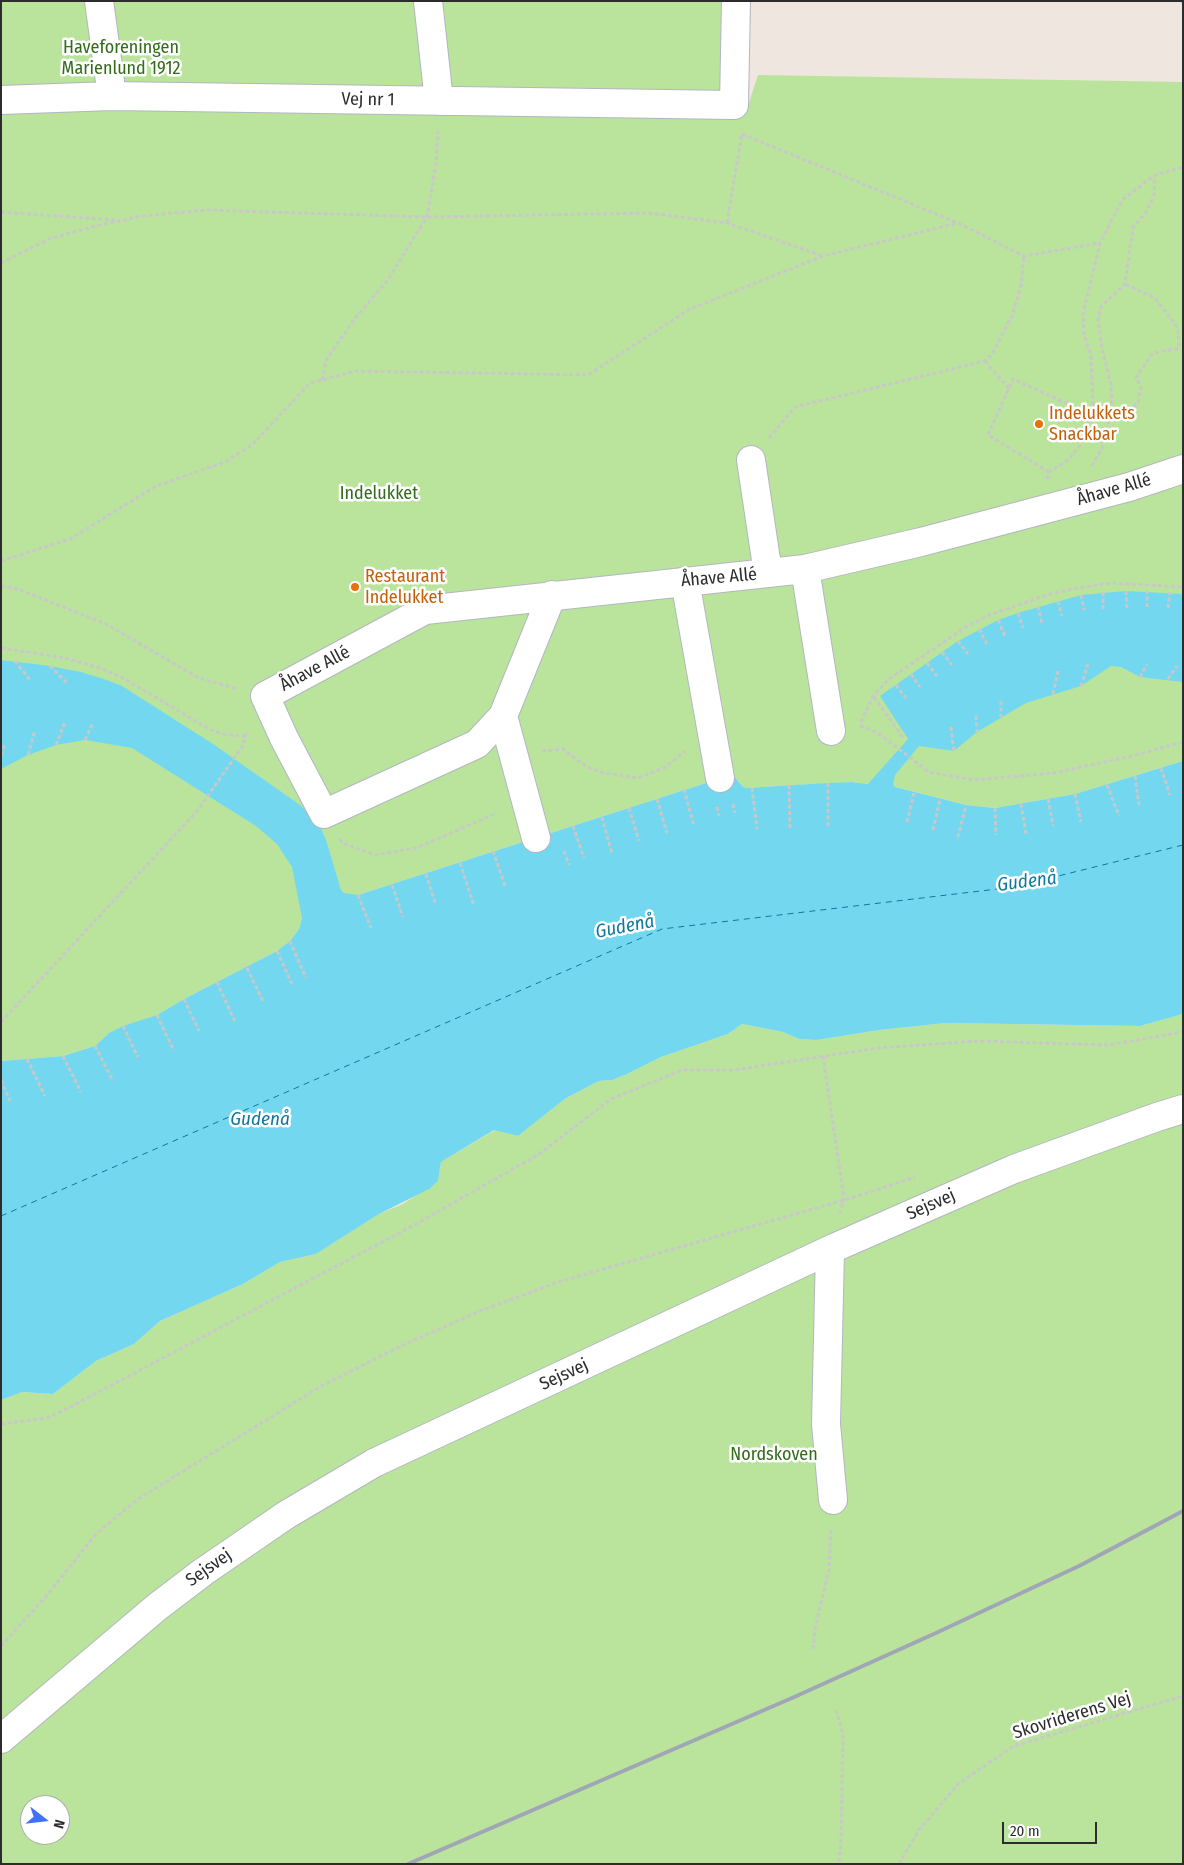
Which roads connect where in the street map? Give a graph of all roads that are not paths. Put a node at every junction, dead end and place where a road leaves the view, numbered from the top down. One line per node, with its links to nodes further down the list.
1 (99, 1): 4 (street)
2 (428, 1): 6 (street)
3 (736, 1): 6 (street, Vej nr 1)
4 (112, 96): 5 (street, Vej nr 1); 6 (street, Vej nr 1)
5 (1, 100)
6 (440, 101)
7 (750, 460): 10 (street)
8 (1183, 470): 9 (street, Åhave Allé)
9 (805, 568): 10 (street, Åhave Allé); 14 (street)
10 (768, 573): 11 (street, Åhave Allé)
11 (685, 581): 12 (street, Åhave Allé); 15 (street)
12 (552, 595): 13 (street); 13 (street, Åhave Allé)
13 (503, 716): 16 (street)
14 (831, 731)
15 (720, 778)
16 (536, 838)
17 (1183, 1109): 18 (street, Sejsvej)
18 (830, 1250): 19 (street); 20 (street, Sejsvej)
19 (833, 1500)
20 (1, 1739)

